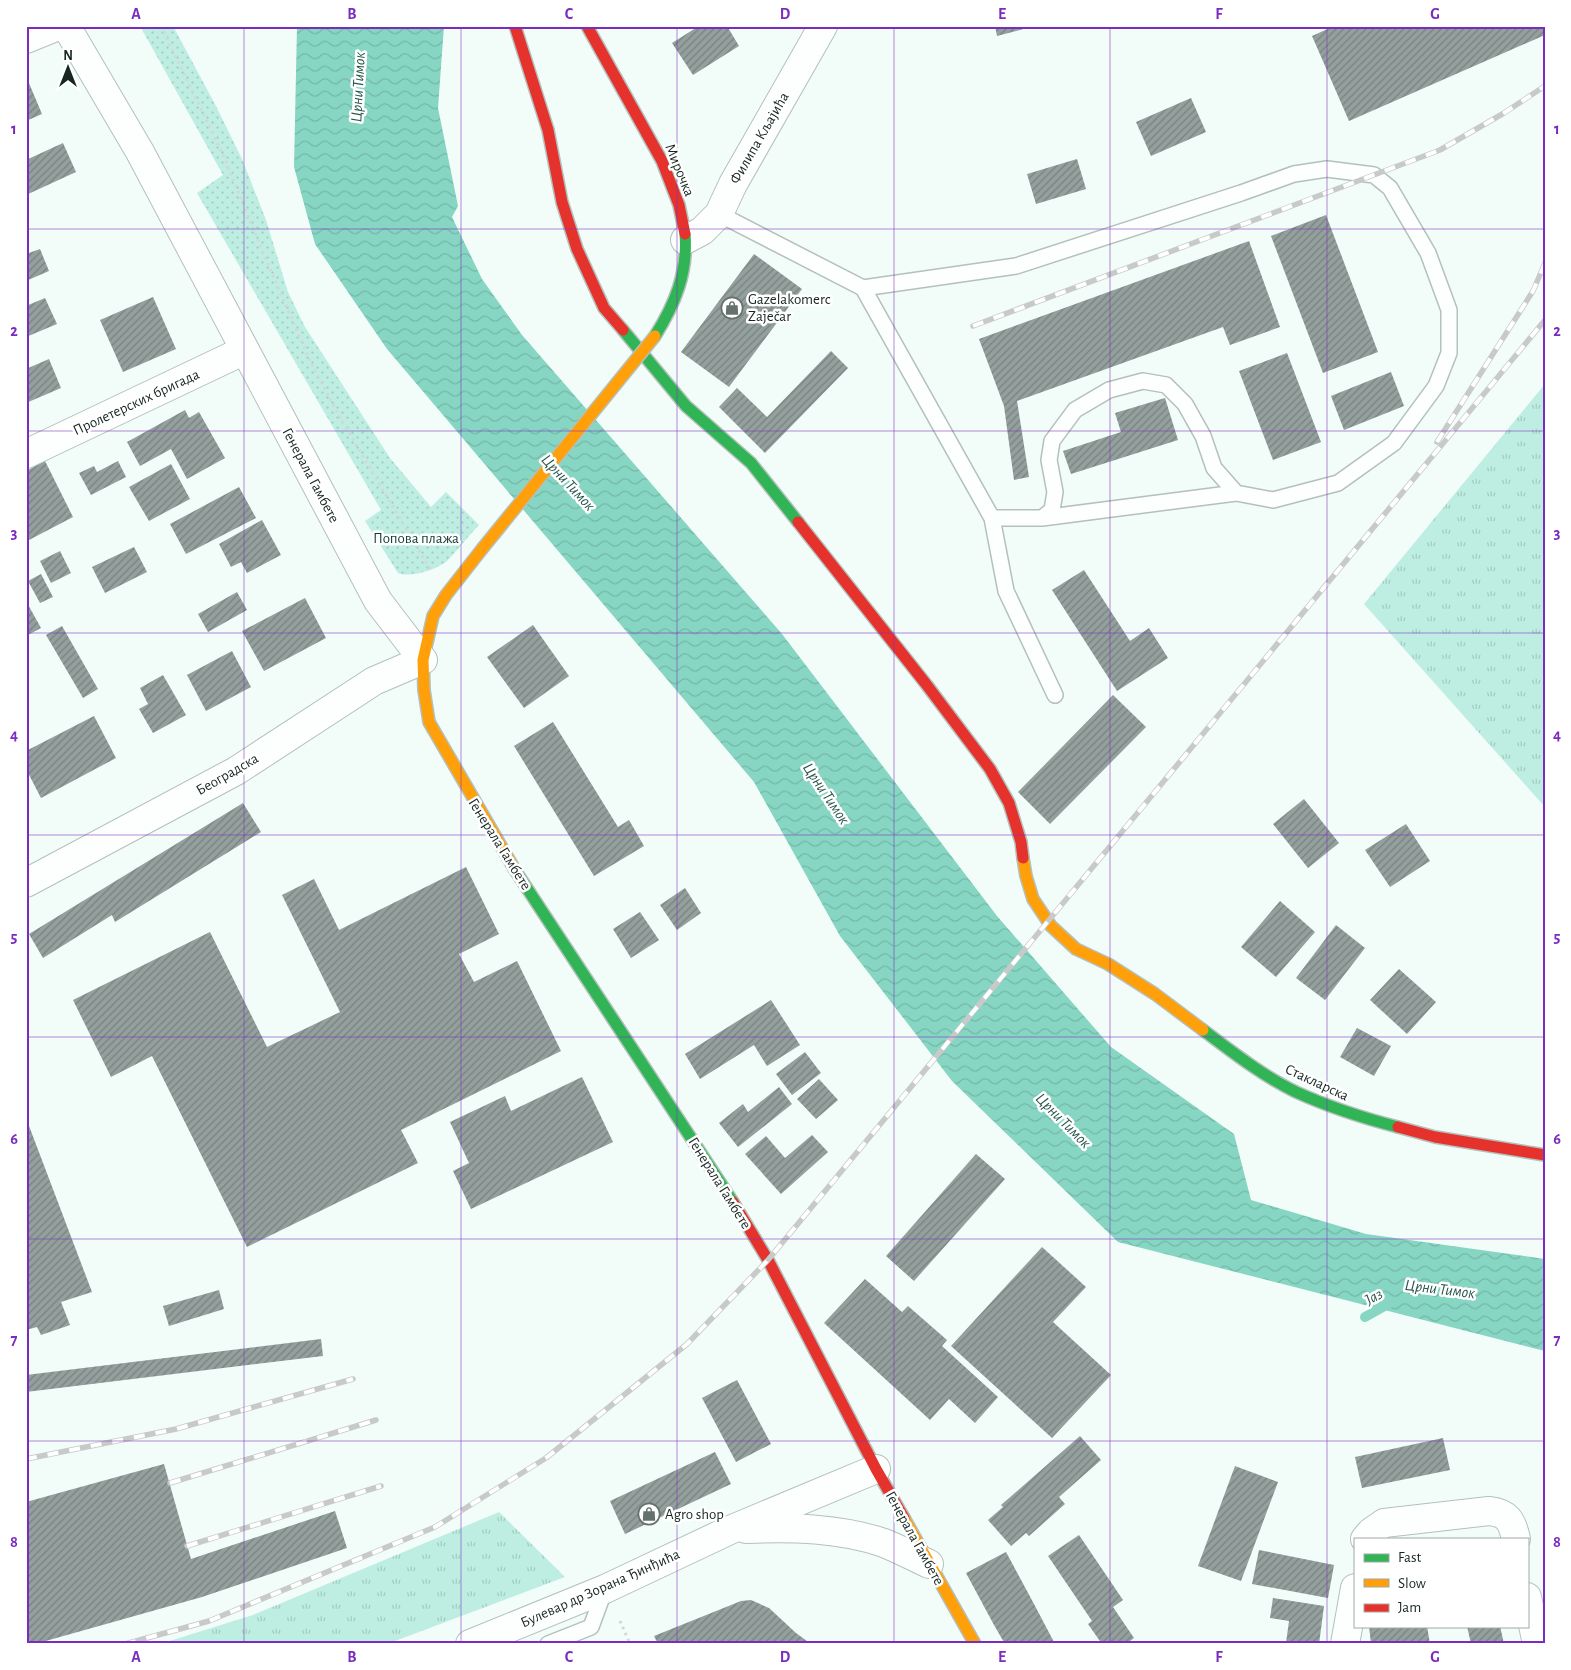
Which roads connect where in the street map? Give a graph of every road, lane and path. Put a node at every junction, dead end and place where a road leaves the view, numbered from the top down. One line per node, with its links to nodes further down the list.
1 (58, 26): 7 (street)
2 (66, 26): 11 (street, Генерала Гамбете)
3 (160, 26): 16 (path)
4 (514, 26): 20 (street, Стакларска)
5 (587, 26): 9 (street, Мирочка)
6 (823, 26): 8 (street, Филипа Кљајића)
7 (26, 39)
8 (719, 214): 9 (street, Филипа Кљајића); 10 (lane)
9 (685, 240): 16 (street, Мирочка, bridge)
10 (864, 288): 13 (lane); 14 (lane)
11 (245, 350): 12 (street, Пролетерских бригада); 17 (street, Генерала Гамбете)
12 (26, 454)
13 (1236, 493): 15 (lane); 15 (lane)
14 (992, 518): 15 (lane); 18 (lane)
15 (1042, 518)
16 (446, 595): 17 (street, Мирочка)
17 (423, 660): 19 (street, Београдска); 21 (street, Генерала Гамбете)
18 (1056, 695)
19 (26, 883)
20 (1545, 1155)
21 (876, 1469): 22 (street, Булевар др Зорана Ђинђића); 25 (street, Генерала Гамбете)
22 (730, 1530): 25 (street, Булевар др Зорана Ђинђића); 26 (street, Булевар др Зорана Ђинђића)
23 (1366, 1538): 24 (street)
24 (1516, 1538)
25 (930, 1564): 31 (street, Генерала Гамбете)
26 (605, 1589): 29 (street, Булевар др Зорана Ђинђића); 30 (lane)
27 (1354, 1594): 32 (street)
28 (1528, 1602): 33 (street)
29 (470, 1644)
30 (548, 1644)
31 (975, 1644)
32 (1346, 1644)
33 (1536, 1644)

